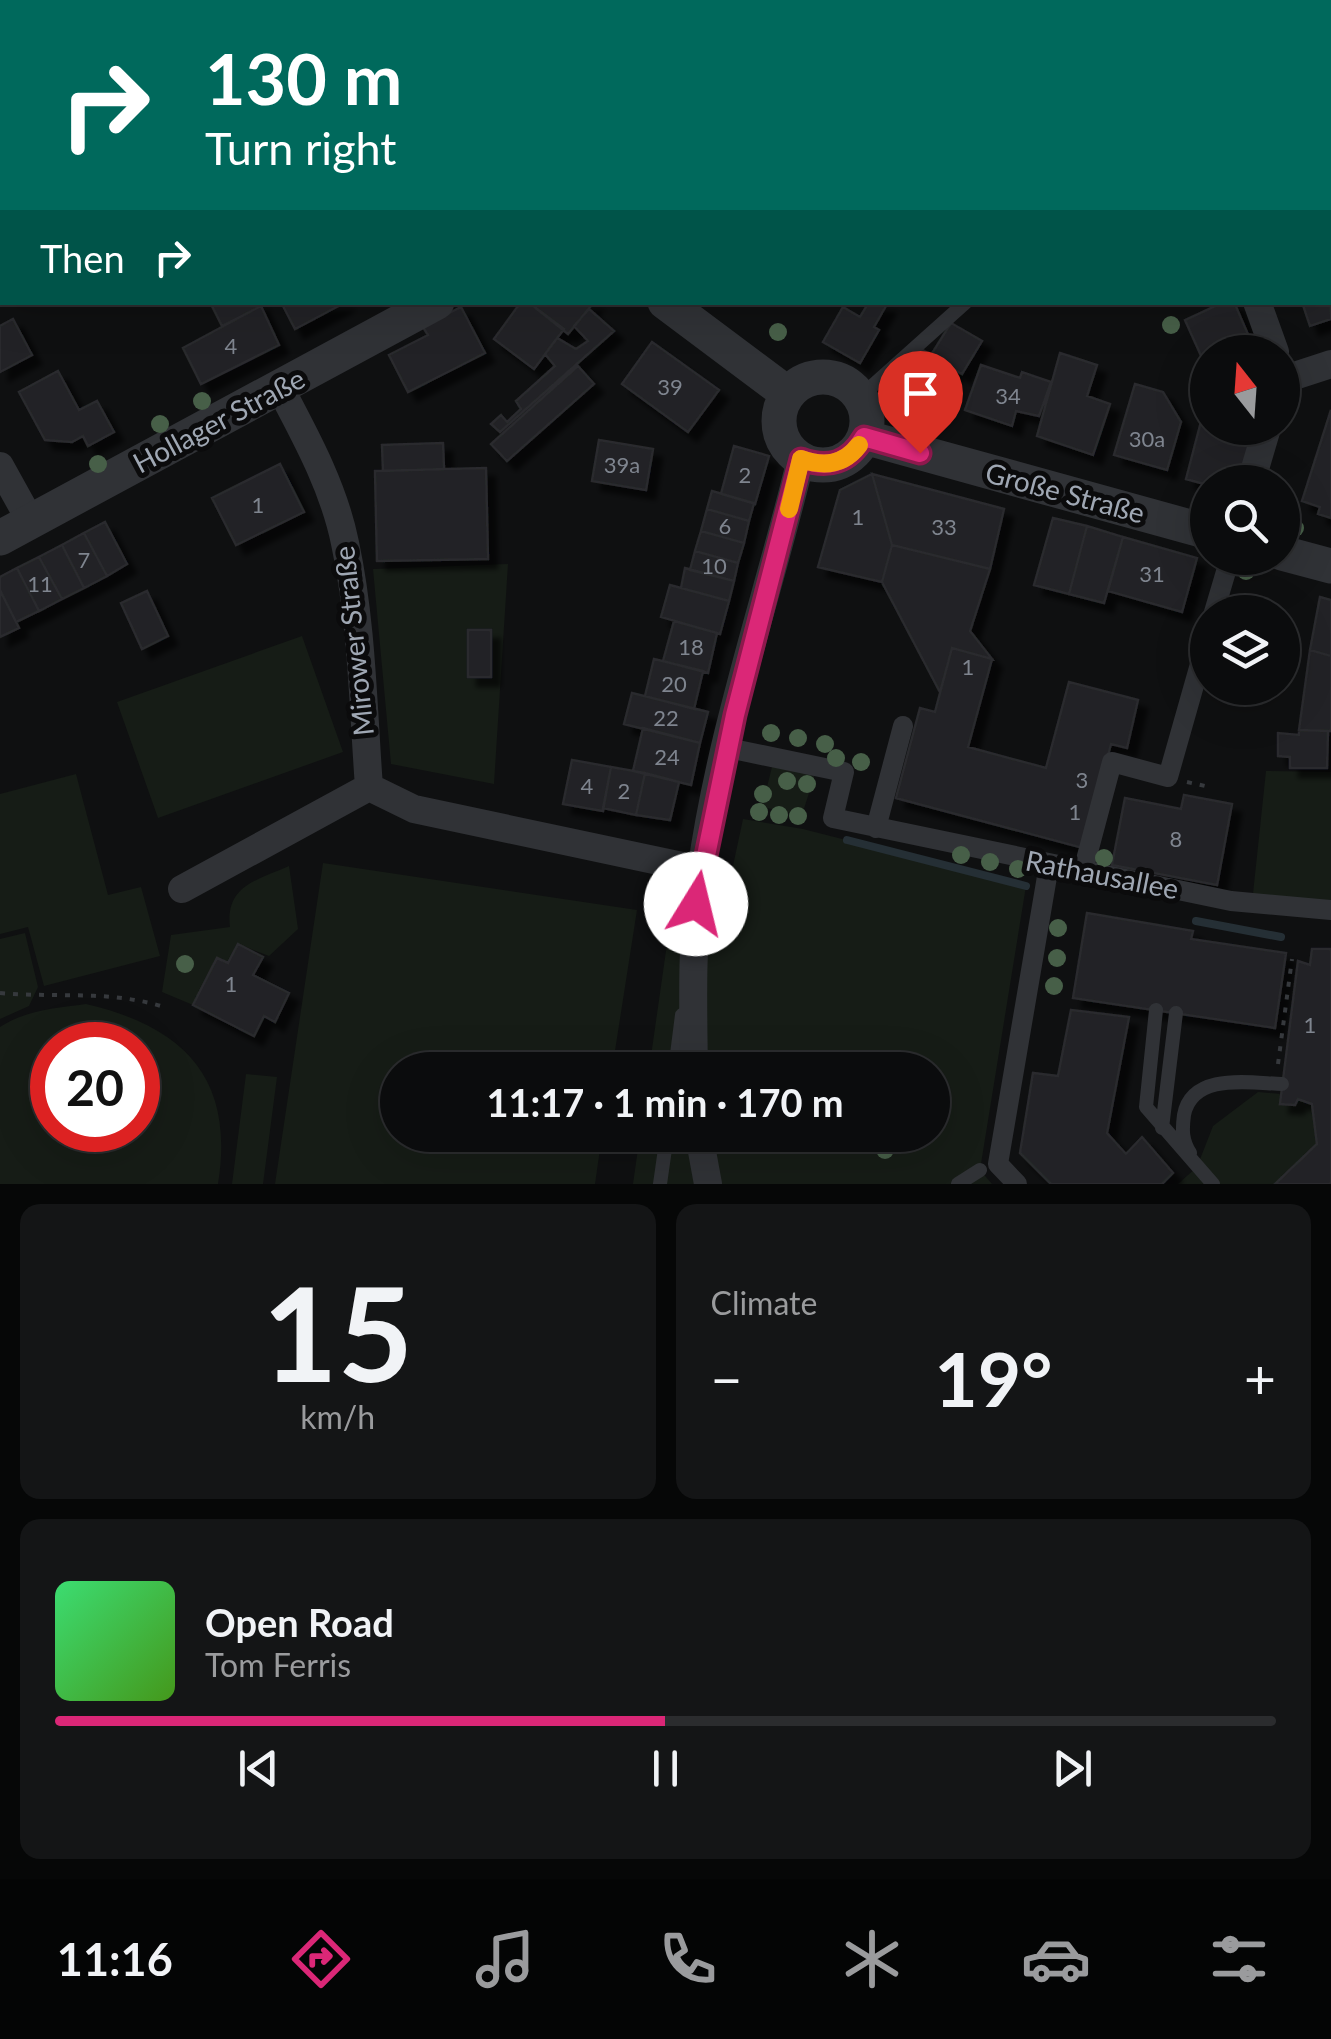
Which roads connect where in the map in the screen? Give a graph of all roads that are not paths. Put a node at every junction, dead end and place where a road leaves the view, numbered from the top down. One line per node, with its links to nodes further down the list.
1 (424, 305): 5 (street, Hollager Straße)
2 (669, 305): 10 (street)
3 (963, 305): 11 (lane)
4 (1258, 305): 6 (street)
5 (395, 312): 9 (street, Hollager Straße)
6 (1270, 335)
7 (1331, 364): 8 (street)
8 (1300, 374)
9 (280, 388): 16 (street, Hollager Straße); 22 (street, Mirower Straße)
10 (788, 394): 11 (street); 13 (street)
11 (860, 397): 12 (street)
12 (864, 437): 13 (street); 15 (street, Große Straße)
13 (801, 459): 21 (street)
14 (0, 466): 16 (street)
15 (1190, 527)
16 (15, 530)
17 (1300, 558): 18 (street)
18 (1331, 566)
19 (1190, 699): 26 (street)
20 (903, 726): 23 (street)
21 (728, 748): 23 (street, Rathausallee); 25 (street)
22 (369, 787): 25 (street); 27 (street)
23 (876, 828): 24 (street, Rathausallee)
24 (1049, 865): 26 (street, Rathausallee); 37 (street)
25 (701, 870): 31 (lane); 32 (street)
26 (1083, 871): 28 (street, Rathausallee)
27 (182, 888)
28 (1331, 910)
29 (1156, 1010): 34 (lane)
30 (1176, 1013): 34 (lane)
31 (677, 1052)
32 (694, 1052)
33 (1279, 1087): 38 (lane)
34 (1162, 1128): 38 (lane)
35 (664, 1152): 39 (lane)
36 (702, 1152): 40 (street)
37 (989, 1167): 41 (lane); 42 (street)
38 (1197, 1167): 43 (lane)
39 (660, 1184)
40 (708, 1184)
41 (958, 1184)
42 (1016, 1184)
43 (1212, 1184)

